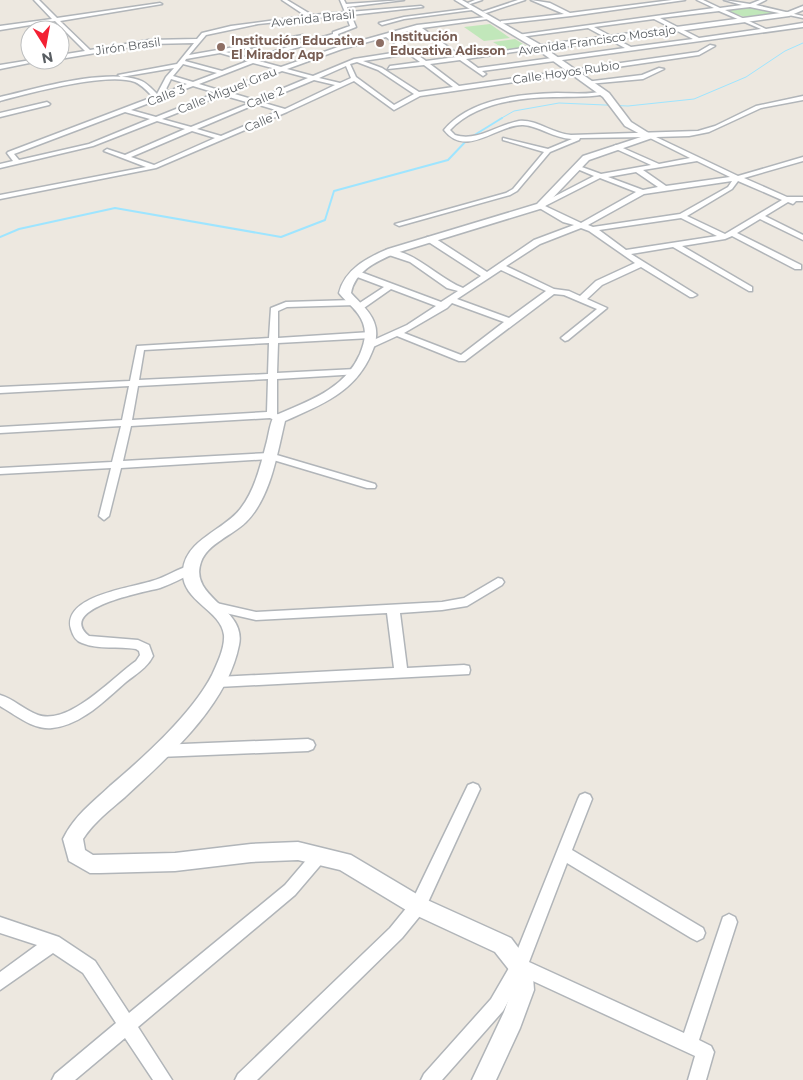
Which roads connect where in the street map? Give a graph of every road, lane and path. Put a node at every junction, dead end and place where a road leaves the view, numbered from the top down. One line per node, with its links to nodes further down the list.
1 (36, 0): 30 (street)
2 (284, 0): 26 (street)
3 (402, 0): 13 (street)
4 (411, 0): 18 (street)
5 (458, 0): 15 (street)
6 (480, 0): 15 (street)
7 (523, 0): 25 (street, Calle Miguel Grau)
8 (533, 0): 23 (street)
9 (683, 0): 17 (street)
10 (699, 0): 20 (street)
11 (726, 0): 16 (street)
12 (764, 0): 16 (street)
13 (344, 3): 21 (street)
14 (160, 4): 30 (street)
15 (469, 4): 22 (street); 25 (street)
16 (752, 5): 20 (street); 24 (street)
17 (633, 6): 23 (street); 28 (street)
18 (422, 7): 21 (street, Avenida Brasil); 22 (street)
19 (803, 8): 24 (street, Avenida Francisco Mostajo)
20 (718, 9): 28 (street); 31 (street)
21 (348, 14): 26 (street, Avenida Brasil); 44 (street)
22 (432, 14): 27 (street); 32 (street)
23 (570, 14): 33 (street); 37 (street)
24 (789, 14): 29 (street); 31 (street, Avenida Francisco Mostajo)
25 (485, 15): 32 (street, Calle Miguel Grau); 33 (street); 50 (street)
26 (310, 16): 49 (street, Avenida Brasil)
27 (404, 18): 34 (street); 38 (street)
28 (655, 18): 37 (street); 41 (street)
29 (803, 19)
30 (56, 20)
31 (743, 20): 41 (street, Avenida Francisco Mostajo); 42 (street)
32 (445, 23): 38 (street, Calle Miguel Grau)
33 (502, 23): 46 (street)
34 (382, 24)
35 (20, 25): 39 (street)
36 (803, 25): 42 (street)
37 (590, 26): 46 (street); 47 (street)
38 (416, 27): 45 (street, Calle Miguel Grau); 57 (street)
39 (0, 28)
40 (387, 28): 45 (street)
41 (678, 29): 47 (street, Avenida Francisco Mostajo); 48 (street)
42 (766, 30): 48 (street)
43 (70, 34): 53 (street)
44 (335, 34): 52 (street); 54 (street); 62 (street, Calle 3)
45 (390, 34): 52 (street, Calle Miguel Grau); 55 (street)
46 (520, 35): 50 (street)
47 (610, 38): 50 (street, Avenida Francisco Mostajo); 51 (street)
48 (699, 39): 51 (street); 61 (street, Calle Hoyos Rubio)
49 (197, 41): 53 (street, Jirón Brasil); 63 (street)
50 (537, 48): 57 (street, Avenida Francisco Mostajo); 60 (street)
51 (630, 49): 60 (street); 61 (street)
52 (339, 51): 67 (street, Calle Miguel Grau)
53 (89, 52): 56 (street, Jirón Brasil)
54 (219, 52): 62 (street); 63 (street)
55 (410, 52): 59 (street, Calle 2); 64 (street)
56 (70, 55)
57 (461, 58): 64 (street, Avenida Francisco Mostajo); 69 (street)
58 (348, 60): 59 (street, Calle 2); 74 (street, Calle 2); 75 (street)
59 (356, 60): 85 (street)
60 (554, 60): 69 (street); 70 (street)
61 (649, 60): 70 (street, Calle Hoyos Rubio)
62 (253, 61): 67 (street); 71 (street, Calle 3)
63 (182, 62): 71 (street); 72 (street); 73 (street)
64 (424, 63): 82 (street); 85 (street, Avenida Francisco Mostajo)
65 (20, 64): 66 (street)
66 (0, 67)
67 (281, 69): 74 (street); 83 (street, Calle Miguel Grau)
68 (662, 69): 77 (street)
69 (477, 70): 79 (street)
70 (572, 72): 77 (street); 79 (street, Calle Hoyos Rubio)
71 (223, 73): 80 (street, Calle 3)
72 (169, 77): 80 (street); 86 (street)
73 (114, 78): 76 (street); 86 (street); 88 (street)
74 (313, 78): 81 (street); 89 (street, Calle 2)
75 (354, 78): 78 (street); 81 (street, Calle 1)
76 (94, 79)
77 (588, 82): 84 (street)
78 (361, 83): 81 (street); 85 (street)
79 (495, 83): 82 (street, Calle Hoyos Rubio)
80 (193, 84): 83 (street); 86 (street, Calle 3)
81 (343, 84): 92 (street, Calle 1)
82 (458, 88): 85 (street, Calle Hoyos Rubio)
83 (221, 93): 89 (street); 94 (street, Calle Miguel Grau)
84 (603, 93): 96 (street); 97 (street)
85 (418, 94)
86 (158, 98): 91 (street, Calle 3)
87 (803, 98): 97 (street)
88 (0, 99)
89 (254, 102): 92 (street); 95 (street, Calle 2)
90 (47, 104): 93 (street)
91 (126, 110): 94 (street); 106 (street, Calle 3)
92 (285, 111): 98 (street, Calle 1)
93 (0, 115)
94 (156, 119): 95 (street); 106 (street, Calle Miguel Grau)
95 (190, 129): 98 (street); 103 (street, Calle 2)
96 (583, 136): 97 (street); 102 (street)
97 (651, 136): 100 (street); 105 (street)
98 (221, 138): 109 (street, Calle 1)
99 (505, 139): 102 (street)
100 (616, 147): 108 (street); 110 (street)
101 (107, 151): 103 (street)
102 (548, 151): 123 (street)
103 (125, 157): 109 (street)
104 (803, 159): 113 (street)
105 (698, 160): 108 (street); 113 (street)
106 (18, 162): 107 (street, Calle Miguel Grau)
107 (0, 166)
108 (658, 166): 111 (street)
109 (154, 167): 116 (street, Calle 1)
110 (577, 167): 112 (street); 119 (street)
111 (637, 170): 112 (street); 114 (street)
112 (600, 176): 115 (street); 119 (street)
113 (737, 178): 114 (street); 117 (street); 121 (street)
114 (665, 189): 115 (street)
115 (642, 192): 124 (street)
116 (0, 197)
117 (788, 199): 118 (street); 120 (street); 122 (street)
118 (803, 199)
119 (540, 206): 124 (street); 128 (street)
120 (803, 206)
121 (682, 216): 125 (street); 126 (street)
122 (759, 216): 126 (street); 127 (street)
123 (399, 224)
124 (582, 225): 125 (street); 133 (street)
125 (592, 229): 131 (street)
126 (728, 235): 129 (street); 134 (street)
127 (803, 238)
128 (430, 239): 130 (street); 136 (street)
129 (673, 244): 131 (street); 138 (street)
130 (390, 252): 135 (street); 139 (street)
131 (624, 253): 132 (street)
132 (642, 263): 141 (street); 142 (street)
133 (500, 266): 136 (street); 140 (street)
134 (798, 267)
135 (355, 273): 137 (street); 144 (street)
136 (486, 276): 139 (street)
137 (391, 286): 144 (street); 145 (street)
138 (749, 289)
139 (464, 291): 143 (street)
140 (552, 291): 142 (street); 146 (street)
141 (693, 295)
142 (582, 299): 148 (street)
143 (452, 300): 145 (street); 146 (street)
144 (355, 306): 149 (street); 150 (street)
145 (444, 306): 147 (street)
146 (510, 320): 147 (street)
147 (397, 333): 150 (street)
148 (565, 338)
149 (273, 340): 150 (street); 152 (street); 153 (street)
150 (371, 340): 151 (street)
151 (356, 372): 152 (street); 155 (street)
152 (272, 377): 153 (street); 155 (street)
153 (134, 384): 154 (street); 156 (street)
154 (0, 390)
155 (275, 417): 156 (street); 158 (street)
156 (127, 422): 157 (street); 159 (street)
157 (0, 430)
158 (270, 456): 159 (street); 161 (street); 163 (street)
159 (117, 465): 160 (street); 162 (street)
160 (0, 471)
161 (372, 486)
162 (104, 516)
163 (191, 569): 165 (street); 170 (street)
164 (498, 582): 166 (street)
165 (212, 606): 166 (street); 169 (street)
166 (393, 609): 168 (street)
167 (464, 670): 168 (street)
168 (401, 673): 169 (street)
169 (218, 682): 172 (street)
170 (0, 700)
171 (308, 745): 172 (street)
172 (159, 751): 176 (street)
173 (473, 789): 177 (street)
174 (585, 799): 175 (street)
175 (564, 853): 180 (street); 182 (street)
176 (319, 856): 177 (street); 184 (street)
177 (418, 906): 182 (street); 189 (street)
178 (729, 922): 185 (street)
179 (0, 925): 181 (street)
180 (697, 933)
181 (54, 942): 183 (street); 184 (street)
182 (519, 966): 185 (street); 186 (street); 190 (street)
183 (0, 982)
184 (127, 1025): 187 (street); 188 (street)
185 (689, 1045): 191 (street)
186 (488, 1079)
187 (61, 1080)
188 (163, 1080)
189 (244, 1080)
190 (430, 1080)
191 (697, 1080)

